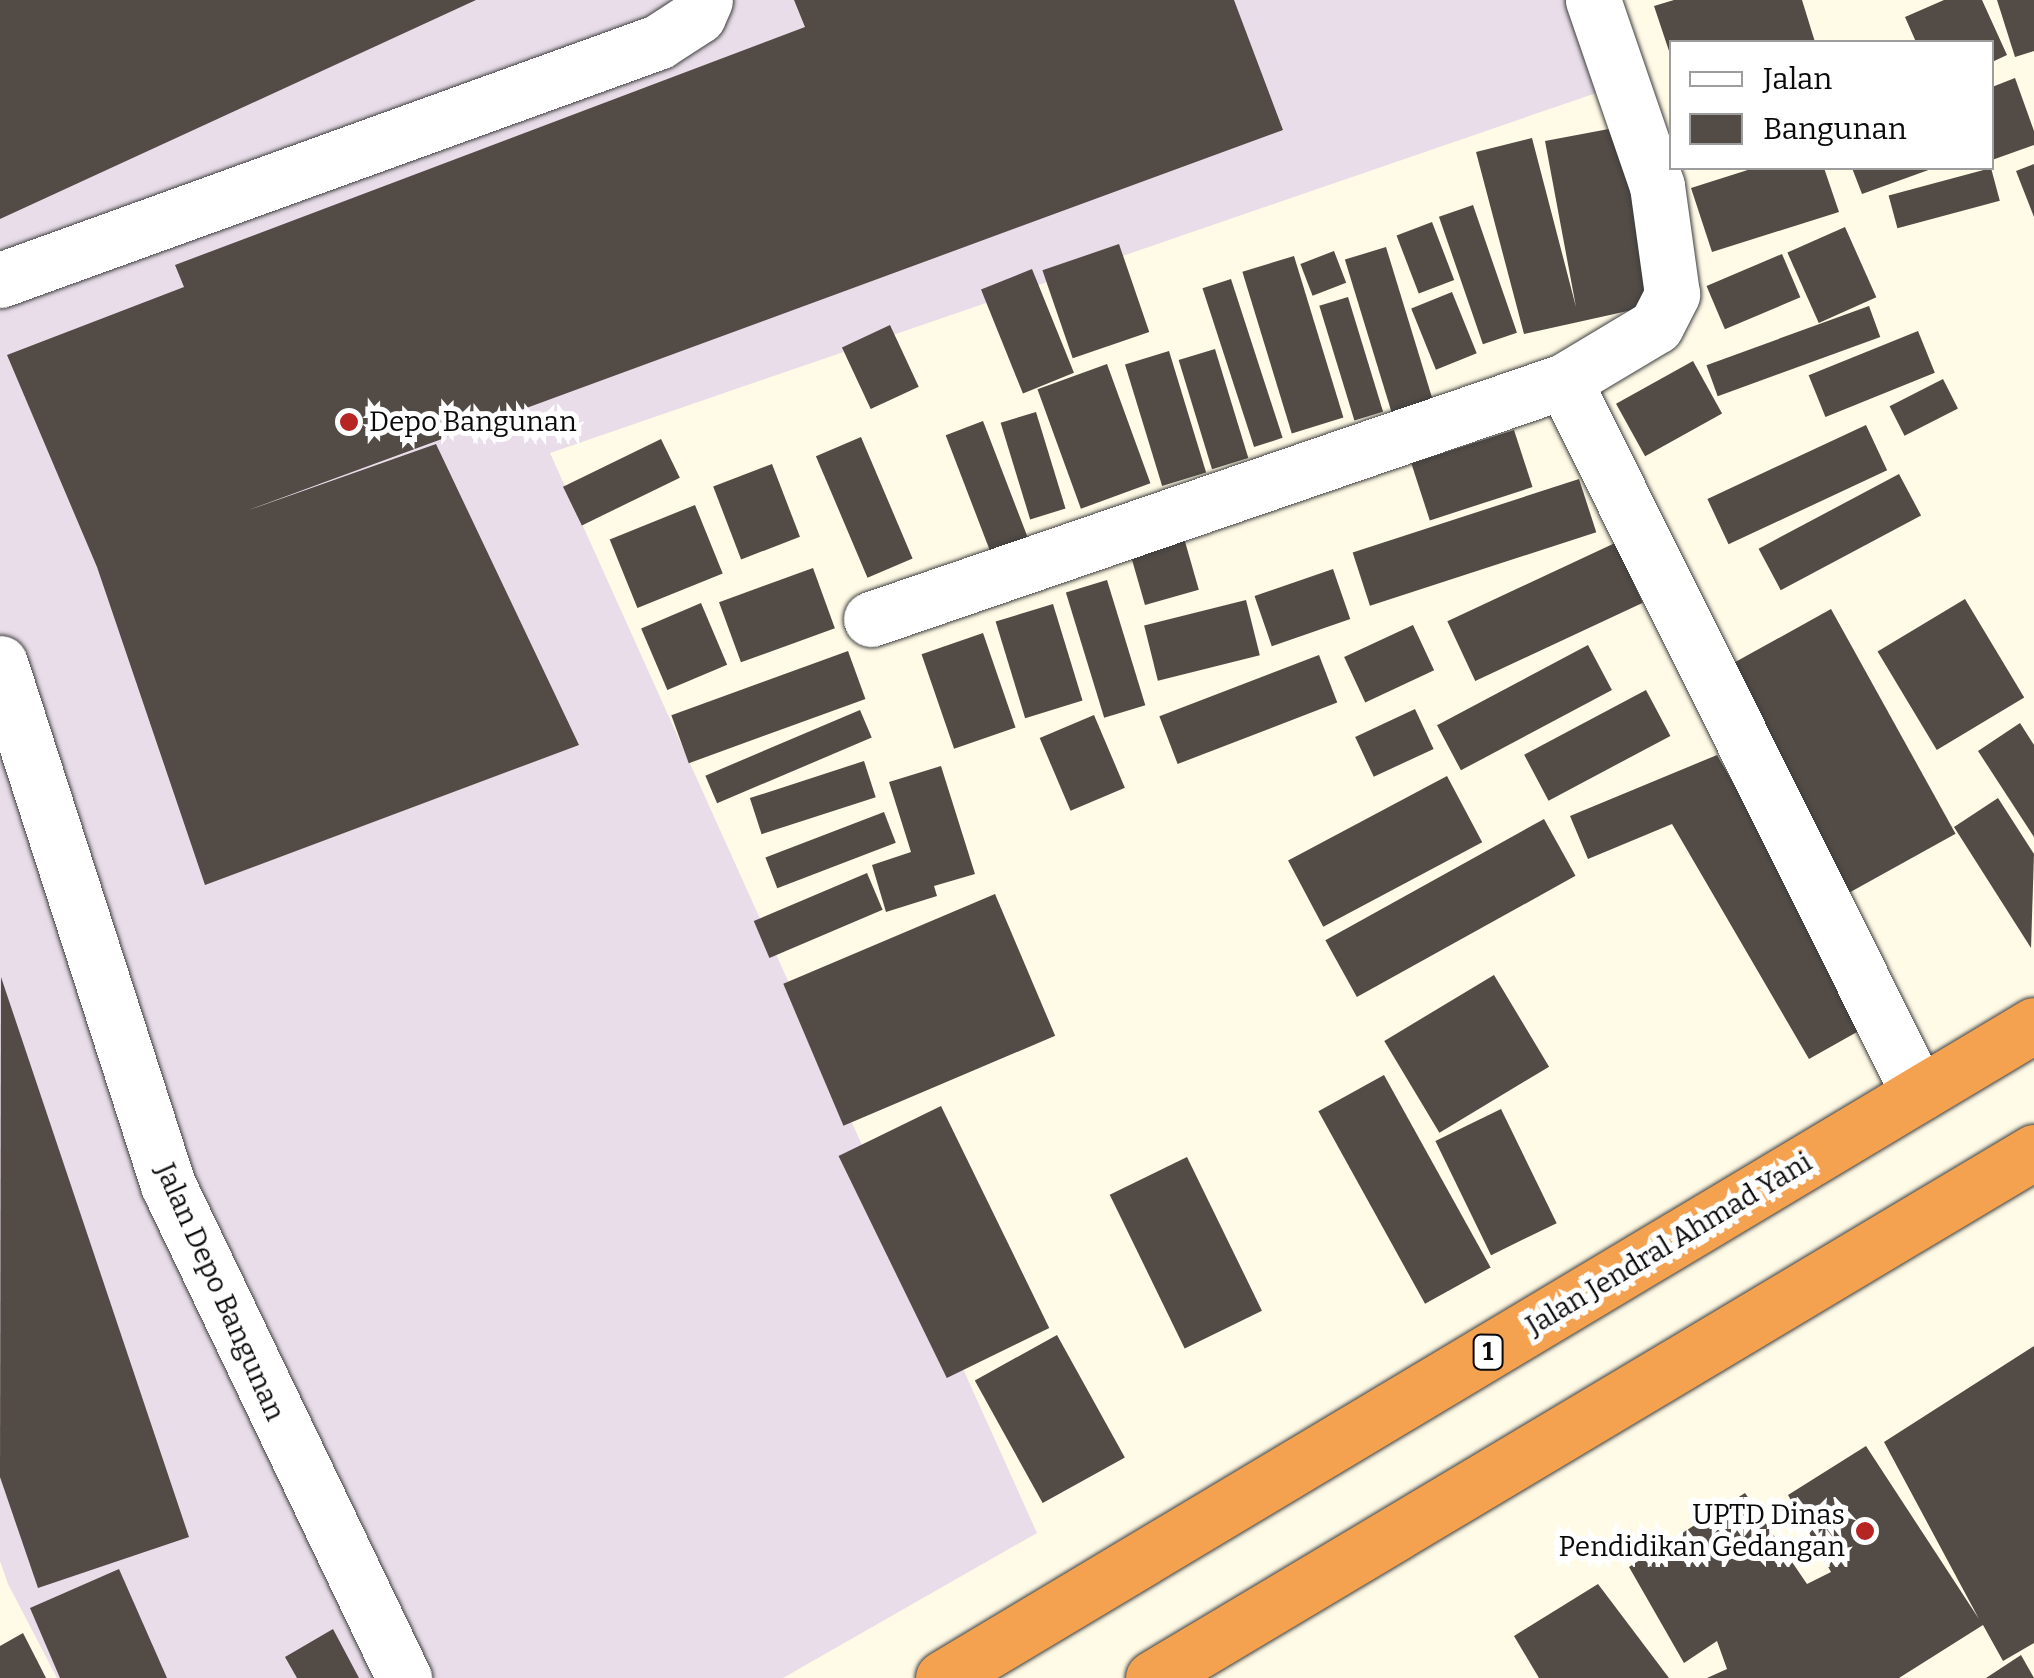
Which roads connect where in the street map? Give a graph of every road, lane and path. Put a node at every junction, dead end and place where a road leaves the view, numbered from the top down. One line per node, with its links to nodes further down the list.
1 (705, 0): 3 (street)
2 (1593, 0): 4 (street)
3 (0, 280)
4 (1564, 381): 5 (street); 8 (street)
5 (871, 619)
6 (0, 663): 10 (street, Jalan Depo Bangunan)
7 (2034, 1026): 8 (highway, Jalan Jendral Ahmad Yani / 1)
8 (1919, 1094): 11 (highway, Jalan Jendral Ahmad Yani / 1)
9 (2029, 1165): 12 (highway)
10 (404, 1678)
11 (942, 1678)
12 (1153, 1678)

